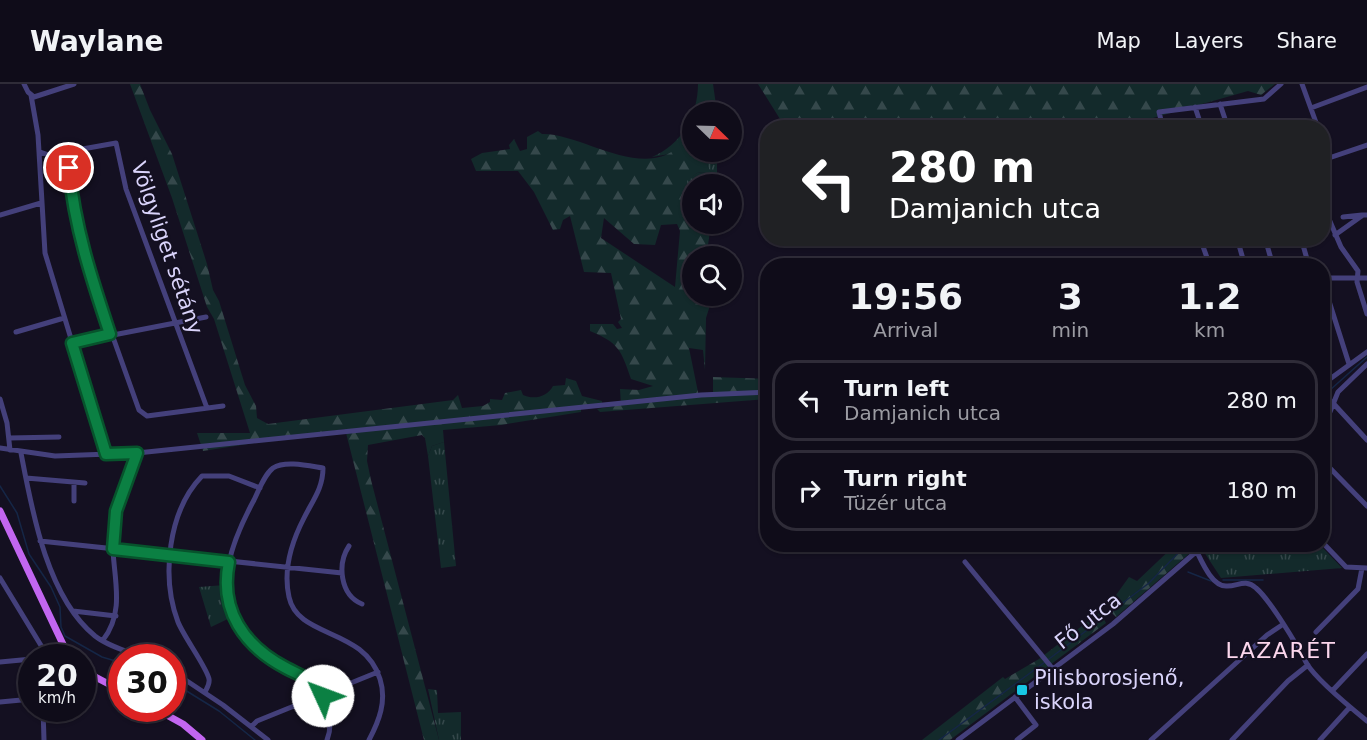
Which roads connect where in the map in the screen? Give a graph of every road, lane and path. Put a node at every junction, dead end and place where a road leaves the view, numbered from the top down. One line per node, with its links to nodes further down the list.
1 (24, 84): 6 (street)
2 (74, 84): 6 (street)
3 (1281, 84): 7 (street)
4 (1302, 84): 9 (street)
5 (1367, 87): 9 (street)
6 (31, 95): 16 (street)
7 (1220, 104): 8 (street); 12 (street)
8 (1195, 107): 10 (street); 11 (street)
9 (1311, 108): 13 (street)
10 (1161, 120)
11 (1199, 120)
12 (1225, 120)
13 (1315, 120)
14 (1367, 145): 17 (street)
15 (68, 151): 16 (street, Völgyliget sétány); 31 (street, Völgyliget sétány); 33 (street)
16 (40, 152): 18 (street)
17 (1330, 158)
18 (41, 203): 19 (street); 30 (street)
19 (0, 215)
20 (1365, 215): 21 (street); 23 (street)
21 (1343, 217)
22 (1330, 223): 23 (street)
23 (1335, 235): 24 (street)
24 (1358, 277): 25 (street); 26 (street); 28 (street)
25 (1330, 278)
26 (1367, 278)
27 (1330, 304): 36 (street)
28 (1367, 314)
29 (206, 317): 31 (street)
30 (64, 318): 32 (street); 34 (street)
31 (176, 322): 33 (street); 43 (street, Völgyliget sétány)
32 (16, 332)
33 (110, 334): 34 (street); 43 (street)
34 (72, 343): 52 (street)
35 (1367, 352): 36 (street)
36 (1349, 364): 38 (street)
37 (1367, 364): 41 (street)
38 (1330, 379)
39 (760, 392): 51 (street)
40 (0, 399): 46 (street)
41 (1332, 402): 44 (street); 47 (street)
42 (223, 406): 43 (street)
43 (207, 408)
44 (1330, 408)
45 (59, 437): 46 (street)
46 (9, 438): 49 (street)
47 (1367, 440)
48 (0, 448): 49 (street)
49 (10, 450): 50 (street)
50 (21, 453): 52 (street); 54 (street)
51 (137, 453): 52 (street); 63 (street)
52 (106, 454)
53 (1330, 468): 59 (street)
54 (26, 478): 55 (street); 61 (street)
55 (74, 483): 56 (street); 58 (street)
56 (86, 483)
57 (260, 488): 66 (street); 67 (street); 69 (street)
58 (74, 501)
59 (1367, 506)
60 (0, 511): 80 (main road)
61 (40, 541): 63 (street); 74 (street)
62 (349, 546): 71 (street)
63 (113, 549): 66 (street); 75 (street)
64 (1330, 550): 70 (street)
65 (1197, 552): 76 (street); 86 (street, Fő utca)
66 (170, 555): 67 (street); 90 (street)
67 (229, 562): 69 (street); 91 (street)
68 (965, 562): 86 (street)
69 (287, 567): 71 (street); 87 (street)
70 (1365, 568): 77 (street)
71 (342, 573): 73 (street)
72 (0, 578): 79 (street)
73 (362, 604)
74 (72, 611): 75 (street); 78 (street)
75 (116, 616): 78 (street)
76 (1282, 626): 85 (street); 107 (street)
77 (1316, 632)
78 (103, 640): 81 (street)
79 (40, 644)
80 (62, 644)
81 (112, 644)
82 (1367, 654): 89 (street)
83 (18, 660): 84 (street)
84 (0, 662)
85 (1308, 665): 89 (street); 108 (street)
86 (1053, 669): 92 (street, Fő utca)
87 (378, 672): 91 (street); 104 (street)
88 (186, 680): 90 (street)
89 (1333, 690): 95 (street)
90 (205, 692): 99 (street)
91 (323, 696): 99 (street); 103 (street)
92 (1016, 697): 105 (street, Fő utca); 106 (street)
93 (18, 700): 94 (street)
94 (0, 702)
95 (1350, 707): 96 (street); 109 (street)
96 (1367, 721)
97 (43, 722): 100 (street)
98 (179, 722): 101 (main road)
99 (252, 726): 102 (street)
100 (44, 740)
101 (202, 740)
102 (268, 740)
103 (327, 740)
104 (369, 740)
105 (958, 740)
106 (1017, 740)
107 (1151, 740)
108 (1232, 740)
109 (1320, 740)

